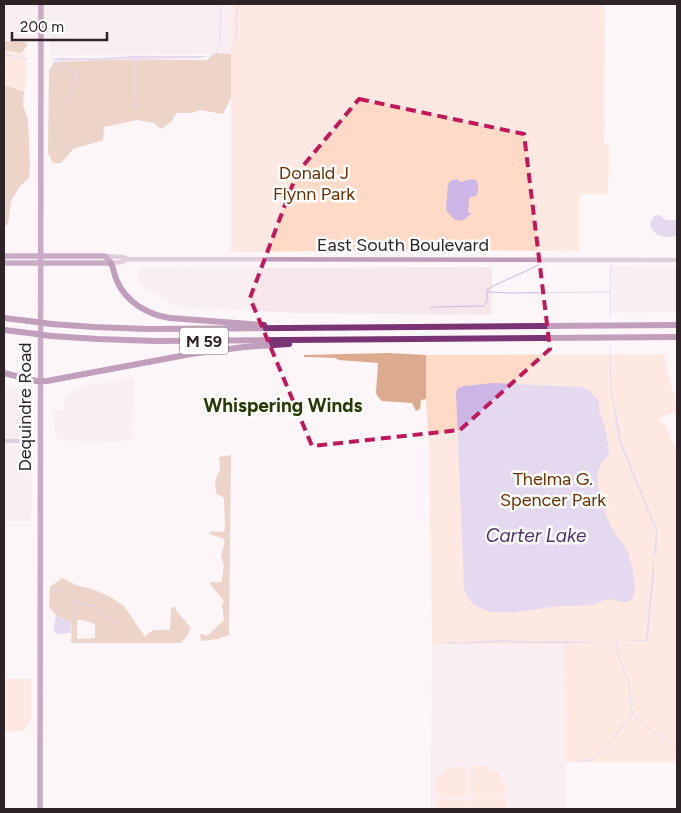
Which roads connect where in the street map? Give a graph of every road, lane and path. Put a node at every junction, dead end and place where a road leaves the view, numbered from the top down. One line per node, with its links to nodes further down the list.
1 (41, 4): 3 (main road, Dequindre Road)
2 (4, 256): 3 (main road, East South Boulevard)
3 (40, 256): 4 (main road, East South Boulevard); 8 (main road, Dequindre Road)
4 (105, 256): 5 (street, East South Boulevard); 9 (main road)
5 (128, 260): 6 (street, East South Boulevard); 9 (street, East South Boulevard)
6 (677, 260)
7 (4, 263): 8 (main road, East South Boulevard)
8 (40, 263): 9 (main road, East South Boulevard); 17 (main road, Dequindre Road)
9 (111, 263): 12 (highway)
10 (4, 318): 12 (highway, M 59, bridge)
11 (677, 326): 12 (highway, M 59)
12 (305, 328)
13 (4, 330): 15 (highway, M 59, bridge)
14 (677, 337): 15 (highway, M 59)
15 (358, 340): 17 (highway)
16 (4, 373): 17 (highway)
17 (40, 382): 19 (main road, Dequindre Road)
18 (4, 441): 19 (street)
19 (40, 441): 20 (main road, Dequindre Road)
20 (40, 809)

